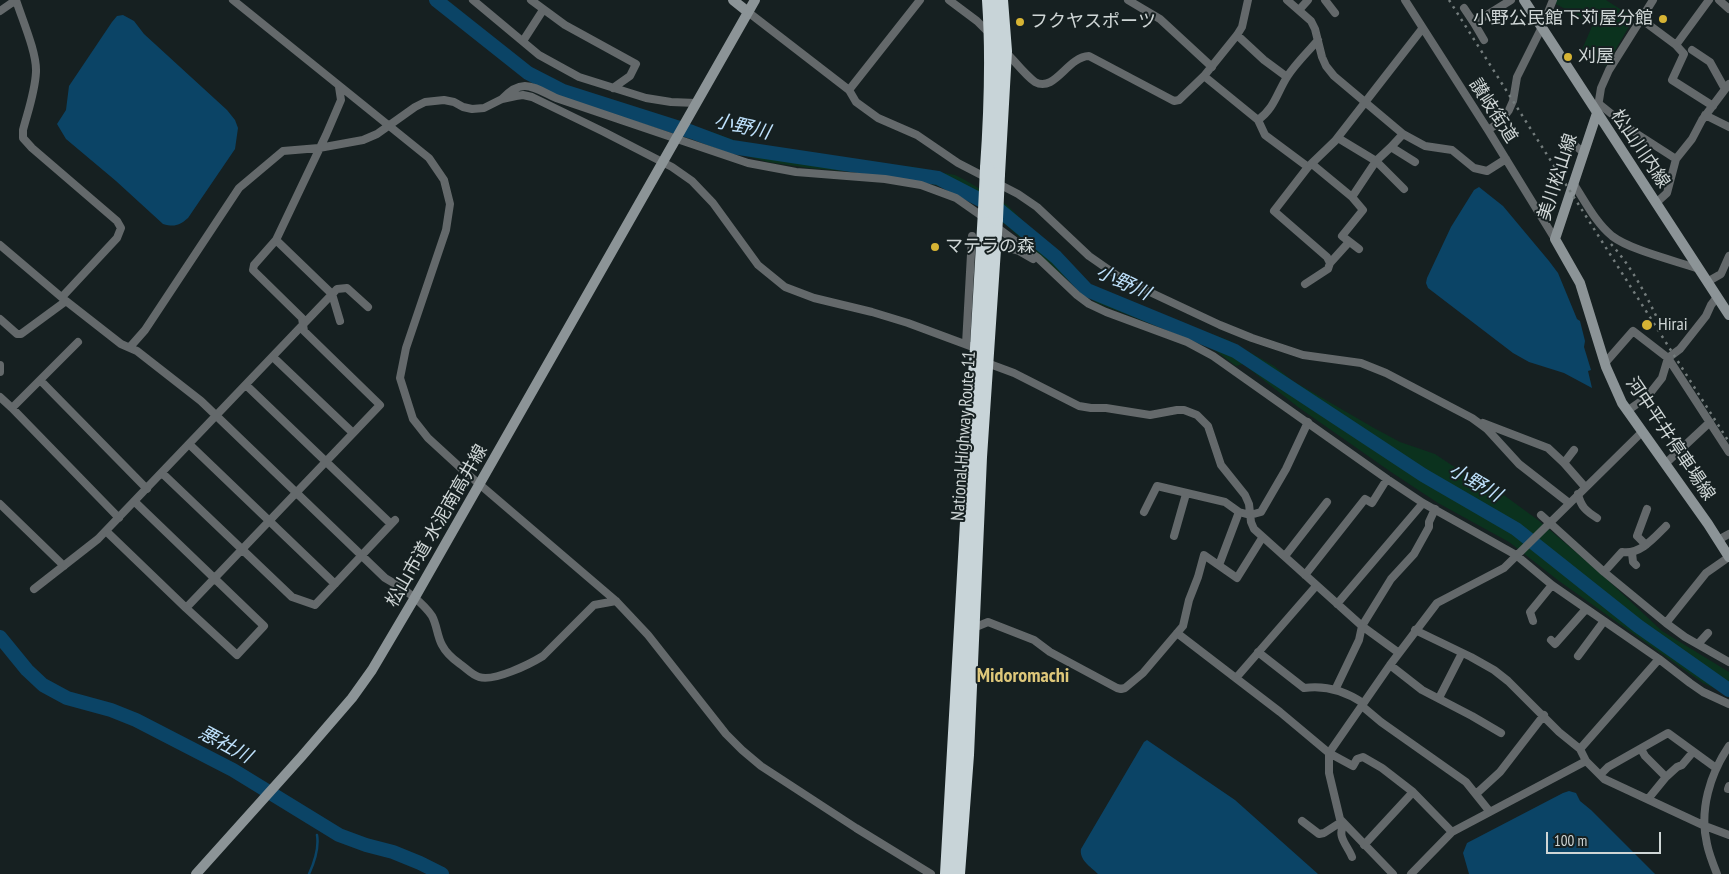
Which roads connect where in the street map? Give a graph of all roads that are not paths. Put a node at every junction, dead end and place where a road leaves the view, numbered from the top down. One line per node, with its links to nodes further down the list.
1 (16, 0): 27 (street); 94 (street)
2 (233, 0): 45 (street)
3 (472, 0): 38 (street)
4 (531, 0): 25 (street)
5 (733, 0): 28 (street)
6 (755, 0): 28 (street, 松山市道 水泥南高井線)
7 (920, 0): 48 (street)
8 (950, 0): 35 (street)
9 (989, 0): 35 (highway, National Highway Route 11)
10 (1002, 0): 41 (highway, National Highway Route 11)
11 (1128, 0): 42 (street)
12 (1248, 0): 34 (street)
13 (1287, 0): 26 (street)
14 (1308, 0): 26 (street)
15 (1405, 0): 33 (street, 讃岐街道)
16 (1511, 0): 31 (street)
17 (1524, 0): 32 (street, 松山川内線)
18 (1553, 0): 32 (street)
19 (1653, 0): 30 (street)
20 (1708, 0): 39 (street)
21 (1719, 0): 24 (street)
22 (1327, 1): 29 (street)
23 (1464, 8): 31 (street)
24 (1729, 9)
25 (543, 10): 38 (street); 47 (street)
26 (1299, 10): 36 (street)
27 (0, 11)
28 (748, 12): 48 (street); 50 (street, 松山市道 水泥南高井線)
29 (1335, 13)
30 (1641, 19): 39 (street); 53 (street)
31 (1474, 23): 37 (street)
32 (1542, 27): 53 (street, 松山川内線); 58 (street)
33 (1422, 29): 51 (street); 58 (street, 讃岐街道)
34 (1237, 35): 42 (street); 44 (street)
35 (992, 36): 41 (street); 72 (highway, National Highway Route 11)
36 (1318, 40): 44 (street); 51 (street)
37 (1484, 40)
38 (523, 41): 47 (street)
39 (1676, 45): 52 (street)
40 (1692, 50): 46 (street)
41 (1005, 51): 43 (street); 72 (highway, National Highway Route 11)
42 (1212, 67): 43 (street)
43 (1204, 76): 55 (street)
44 (1287, 77): 55 (street)
45 (339, 86): 56 (street); 64 (street)
46 (1727, 87): 52 (street)
47 (613, 88): 50 (street)
48 (848, 90): 115 (street)
49 (502, 99): 56 (street); 60 (street); 70 (street)
50 (696, 103): 60 (street, 松山市道 水泥南高井線)
51 (1365, 103): 59 (street); 61 (street)
52 (1713, 106): 54 (street)
53 (1597, 108): 65 (street, 美川松山線); 67 (street); 76 (street, 松山川内線)
54 (1706, 115): 57 (street); 67 (street)
55 (1258, 120): 71 (street)
56 (387, 125): 64 (street); 128 (street)
57 (1729, 127)
58 (1488, 130): 66 (street, 讃岐街道)
59 (1403, 134): 63 (street); 66 (street)
60 (677, 137): 70 (street, 松山市道 水泥南高井線); 77 (street)
61 (1338, 138): 68 (street); 71 (street)
62 (1567, 140): 65 (street)
63 (1391, 147): 68 (street); 69 (street)
64 (319, 148): 79 (street); 102 (street)
65 (1584, 152): 73 (street, 美川松山線)
66 (1506, 159): 80 (street, 讃岐街道)
67 (1676, 159): 76 (street)
68 (1376, 161): 74 (street); 75 (street)
69 (1415, 162)
70 (662, 163): 101 (street); 128 (street, 松山市道 水泥南高井線)
71 (1310, 166): 75 (street); 87 (street)
72 (993, 171): 77 (highway, National Highway Route 11, bridge)
73 (1573, 183): 80 (street, 美川松山線); 88 (street)
74 (1404, 189)
75 (1352, 197): 81 (street)
76 (1656, 203): 88 (street, 松山川内線)
77 (990, 219): 86 (street); 101 (highway, National Highway Route 11); 105 (highway, National Highway Route 11)
78 (972, 236): 101 (street)
79 (276, 240): 92 (street); 99 (street)
80 (1555, 240): 106 (street, 美川松山線)
81 (1349, 242): 84 (street); 87 (street)
82 (0, 244): 94 (street)
83 (1004, 247): 86 (street)
84 (1358, 249)
85 (1729, 256): 89 (street)
86 (1038, 258): 116 (street)
87 (1330, 263): 91 (street)
88 (1699, 269): 90 (street, 松山川内線)
89 (1725, 276): 90 (street)
90 (1708, 282): 93 (street, 松山川内線)
91 (1305, 284)
92 (332, 294): 95 (street); 98 (street); 99 (street)
93 (1717, 297): 96 (street, 松山川内線); 104 (street)
94 (64, 299): 97 (street); 102 (street)
95 (368, 307)
96 (1729, 315)
97 (0, 319)
98 (340, 320)
99 (303, 325): 103 (street); 119 (street)
100 (78, 342): 109 (street)
101 (972, 346): 105 (street); 182 (highway, National Highway Route 11)
102 (130, 347): 114 (street)
103 (273, 356): 110 (street); 119 (street)
104 (1668, 358): 106 (street); 113 (street); 117 (street)
105 (987, 363): 143 (street); 182 (highway, National Highway Route 11)
106 (1605, 363): 113 (street, 河中平井停車場線)
107 (0, 365): 108 (street)
108 (0, 372)
109 (40, 380): 112 (street); 130 (street)
110 (246, 385): 114 (street); 123 (street)
111 (0, 397): 112 (street)
112 (12, 408): 145 (street)
113 (1627, 411): 118 (street, 河中平井停車場線)
114 (216, 416): 120 (street); 131 (street)
115 (1472, 418): 124 (street); 138 (street)
116 (1308, 422): 127 (street); 143 (street)
117 (1710, 422): 122 (street); 125 (street)
118 (1642, 432): 125 (street, 河中平井停車場線); 129 (street)
119 (353, 434): 123 (street)
120 (189, 444): 126 (street); 147 (street)
121 (1574, 450): 124 (street)
122 (1729, 452)
123 (326, 462): 131 (street); 159 (street)
124 (1564, 463): 129 (street)
125 (1665, 464): 154 (street, 河中平井停車場線)
126 (162, 473): 130 (street); 156 (street)
127 (1387, 479): 136 (street); 166 (street)
128 (479, 484): 172 (street, 松山市道 水泥南高井線); 173 (street)
129 (1585, 487): 133 (street)
130 (147, 488): 134 (street)
131 (297, 493): 147 (street); 159 (street)
132 (1186, 494): 141 (street); 142 (street); 152 (street)
133 (1578, 494): 138 (street); 146 (street)
134 (135, 502): 145 (street); 167 (street)
135 (1327, 502): 160 (street)
136 (1423, 503): 139 (street); 174 (street)
137 (0, 504): 163 (street)
138 (1569, 504): 148 (street)
139 (1435, 509): 158 (street); 180 (street)
140 (1647, 509): 155 (street)
141 (1144, 512)
142 (1239, 512): 143 (street); 162 (street)
143 (1250, 514): 153 (street)
144 (1541, 515): 148 (street)
145 (119, 518): 150 (street)
146 (1597, 518)
147 (269, 522): 156 (street); 168 (street)
148 (1548, 523): 158 (street); 165 (street)
149 (1666, 526): 155 (street)
150 (106, 531): 163 (street); 175 (street)
151 (1729, 534): 154 (street)
152 (1174, 536)
153 (1262, 538): 160 (street); 162 (street)
154 (1718, 540): 161 (street, 河中平井停車場線)
155 (1646, 545): 157 (street)
156 (242, 550): 167 (street); 168 (street)
157 (1632, 553): 164 (street); 165 (street)
158 (1517, 554): 169 (street); 181 (street)
159 (363, 556): 168 (street); 172 (street)
160 (1285, 556): 166 (street)
161 (1729, 557): 179 (street)
162 (1219, 564): 184 (street)
163 (64, 566): 171 (street)
164 (1636, 566)
165 (1604, 572): 179 (street)
166 (1305, 575): 170 (street)
167 (214, 578): 175 (street); 175 (street)
168 (335, 584)
169 (1552, 585): 176 (street); 177 (street)
170 (1316, 586): 174 (street); 187 (street)
171 (34, 589)
172 (414, 598): 173 (street); 221 (street, 松山市道 水泥南高井線)
173 (616, 601): 222 (street)
174 (1337, 604): 180 (street)
175 (186, 608)
176 (1586, 609): 178 (street); 185 (street)
177 (1533, 621)
178 (1604, 621): 190 (street); 191 (street)
179 (1666, 623): 186 (street)
180 (1362, 626): 189 (street); 195 (street)
181 (1416, 630): 188 (street); 189 (street)
182 (966, 632): 184 (street); 223 (highway, National Highway Route 11); 224 (highway, National Highway Route 11)
183 (1708, 633): 186 (street)
184 (1177, 634): 194 (street)
185 (1551, 640)
186 (1698, 644): 192 (street)
187 (1258, 652): 194 (street); 195 (street)
188 (1462, 652): 196 (street); 199 (street)
189 (1399, 653): 193 (street)
190 (1578, 656)
191 (1659, 659): 197 (street); 202 (street)
192 (1729, 662)
193 (1390, 664): 196 (street); 198 (street)
194 (1236, 678): 205 (street)
195 (1335, 690): 198 (street)
196 (1439, 698): 200 (street)
197 (1729, 704)
198 (1362, 705): 205 (street); 211 (street)
199 (1544, 715): 202 (street); 211 (street)
200 (1501, 733)
201 (1729, 746): 207 (street)
202 (1580, 749): 206 (street)
203 (1641, 749): 204 (street); 208 (street); 209 (street)
204 (1693, 752): 207 (street); 209 (street)
205 (1329, 753): 210 (street); 215 (street)
206 (1586, 761): 208 (street); 213 (street)
207 (1716, 768): 216 (street)
208 (1600, 775): 212 (street)
209 (1666, 777): 212 (street)
210 (1414, 792): 217 (street); 219 (street)
211 (1476, 794): 213 (street)
212 (1648, 799): 216 (street)
213 (1490, 812): 217 (street)
214 (1302, 821): 215 (street)
215 (1343, 824): 219 (street); 220 (street)
216 (1705, 826): 218 (street); 227 (street)
217 (1452, 832): 226 (street)
218 (1729, 835)
219 (1364, 845): 225 (street)
220 (1352, 857)
221 (196, 874)
222 (930, 874)
223 (947, 874)
224 (958, 874)
225 (1393, 874)
226 (1411, 874)
227 (1717, 874)

